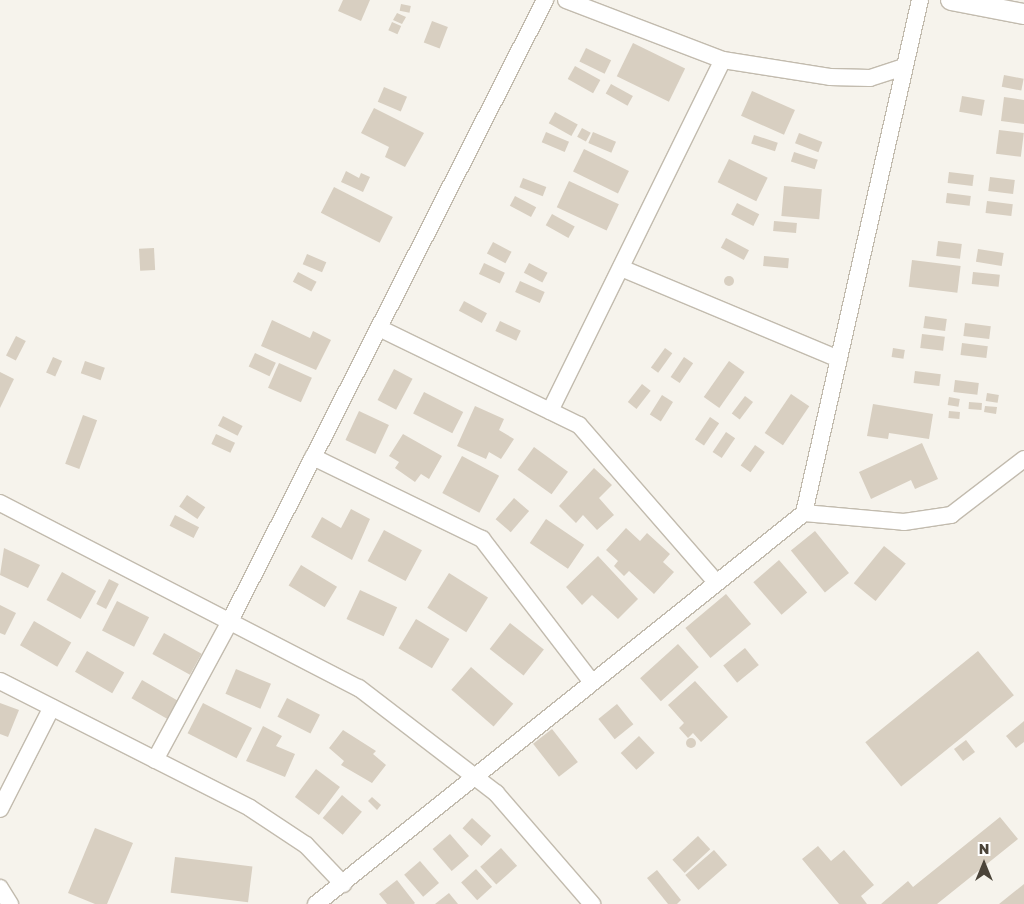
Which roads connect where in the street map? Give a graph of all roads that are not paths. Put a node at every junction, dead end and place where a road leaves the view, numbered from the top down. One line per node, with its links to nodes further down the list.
1 (545, 0): 9 (street)
2 (566, 0): 6 (street)
3 (920, 0): 7 (street)
4 (951, 0): 5 (street)
5 (1024, 14)
6 (723, 60): 7 (street); 8 (street)
7 (904, 67): 10 (street)
8 (621, 268): 10 (street); 11 (street)
9 (379, 328): 11 (street); 12 (street)
10 (839, 359): 15 (street)
11 (550, 411): 16 (street)
12 (313, 457): 17 (street); 18 (street)
13 (1024, 459): 15 (street)
14 (0, 502): 17 (street)
15 (804, 513): 16 (street)
16 (716, 582): 18 (street)
17 (229, 623): 21 (street); 22 (street)
18 (591, 681): 22 (street)
19 (0, 682): 20 (street)
20 (52, 707): 21 (street); 23 (street)
21 (155, 760): 24 (street)
22 (475, 774): 24 (street); 28 (street)
23 (0, 809)
24 (343, 884): 27 (street)
25 (0, 888): 26 (street)
26 (10, 904)
27 (316, 904)
28 (592, 904)

